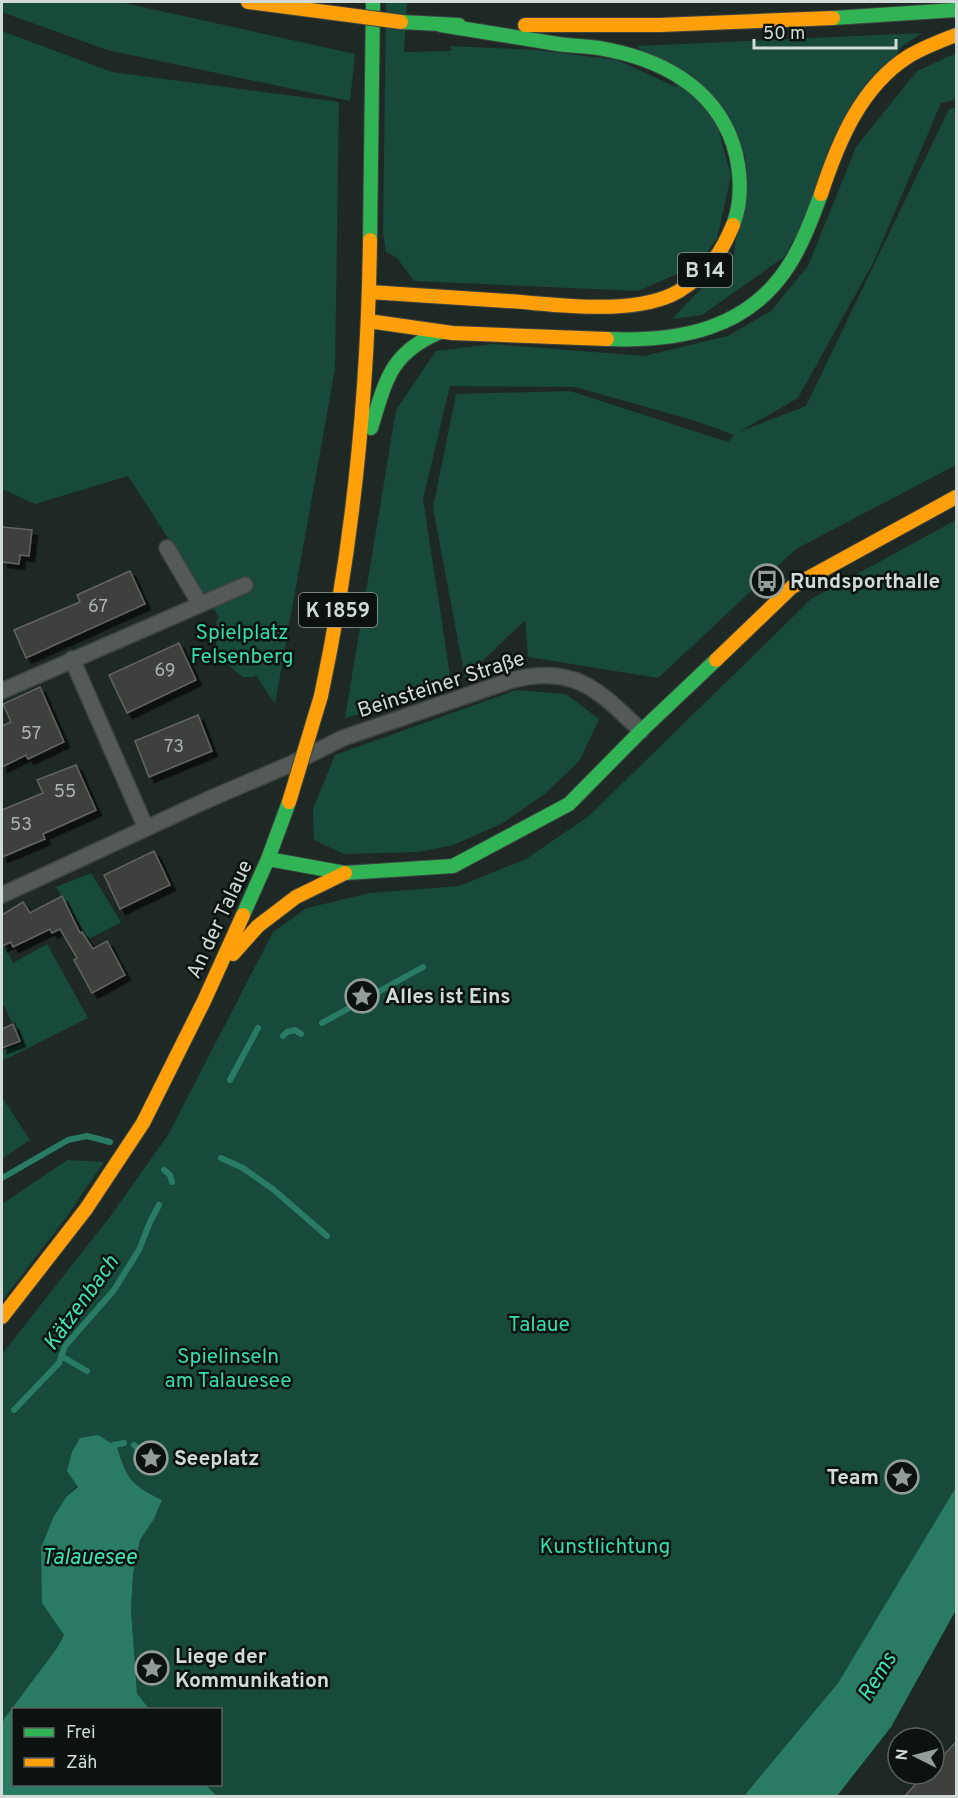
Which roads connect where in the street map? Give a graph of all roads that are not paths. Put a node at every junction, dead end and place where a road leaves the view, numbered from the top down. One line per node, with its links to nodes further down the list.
1 (248, 2): 4 (main road, bridge)
2 (372, 2): 6 (main road)
3 (957, 10): 4 (main road)
4 (441, 25): 6 (main road, B 14)
5 (957, 35): 8 (main road, B 14)
6 (369, 292): 7 (main road)
7 (368, 321): 8 (main road, B 14); 9 (main road, K 1859)
8 (440, 332): 9 (main road)
9 (357, 470): 18 (main road, K 1859, bridge)
10 (957, 497): 16 (main road)
11 (167, 548): 13 (street)
12 (245, 585): 13 (street)
13 (200, 604): 14 (street)
14 (72, 659): 15 (street); 17 (street)
15 (2, 691)
16 (641, 731): 17 (street, Beinsteiner Straße); 19 (main road, An der Talaue)
17 (146, 828): 20 (street, Beinsteiner Straße)
18 (268, 859): 19 (main road, An der Talaue); 21 (main road, An der Talaue / K 1859)
19 (345, 873): 21 (main road)
20 (2, 895)
21 (217, 971): 22 (main road, An der Talaue / K 1859)
22 (2, 1317)

